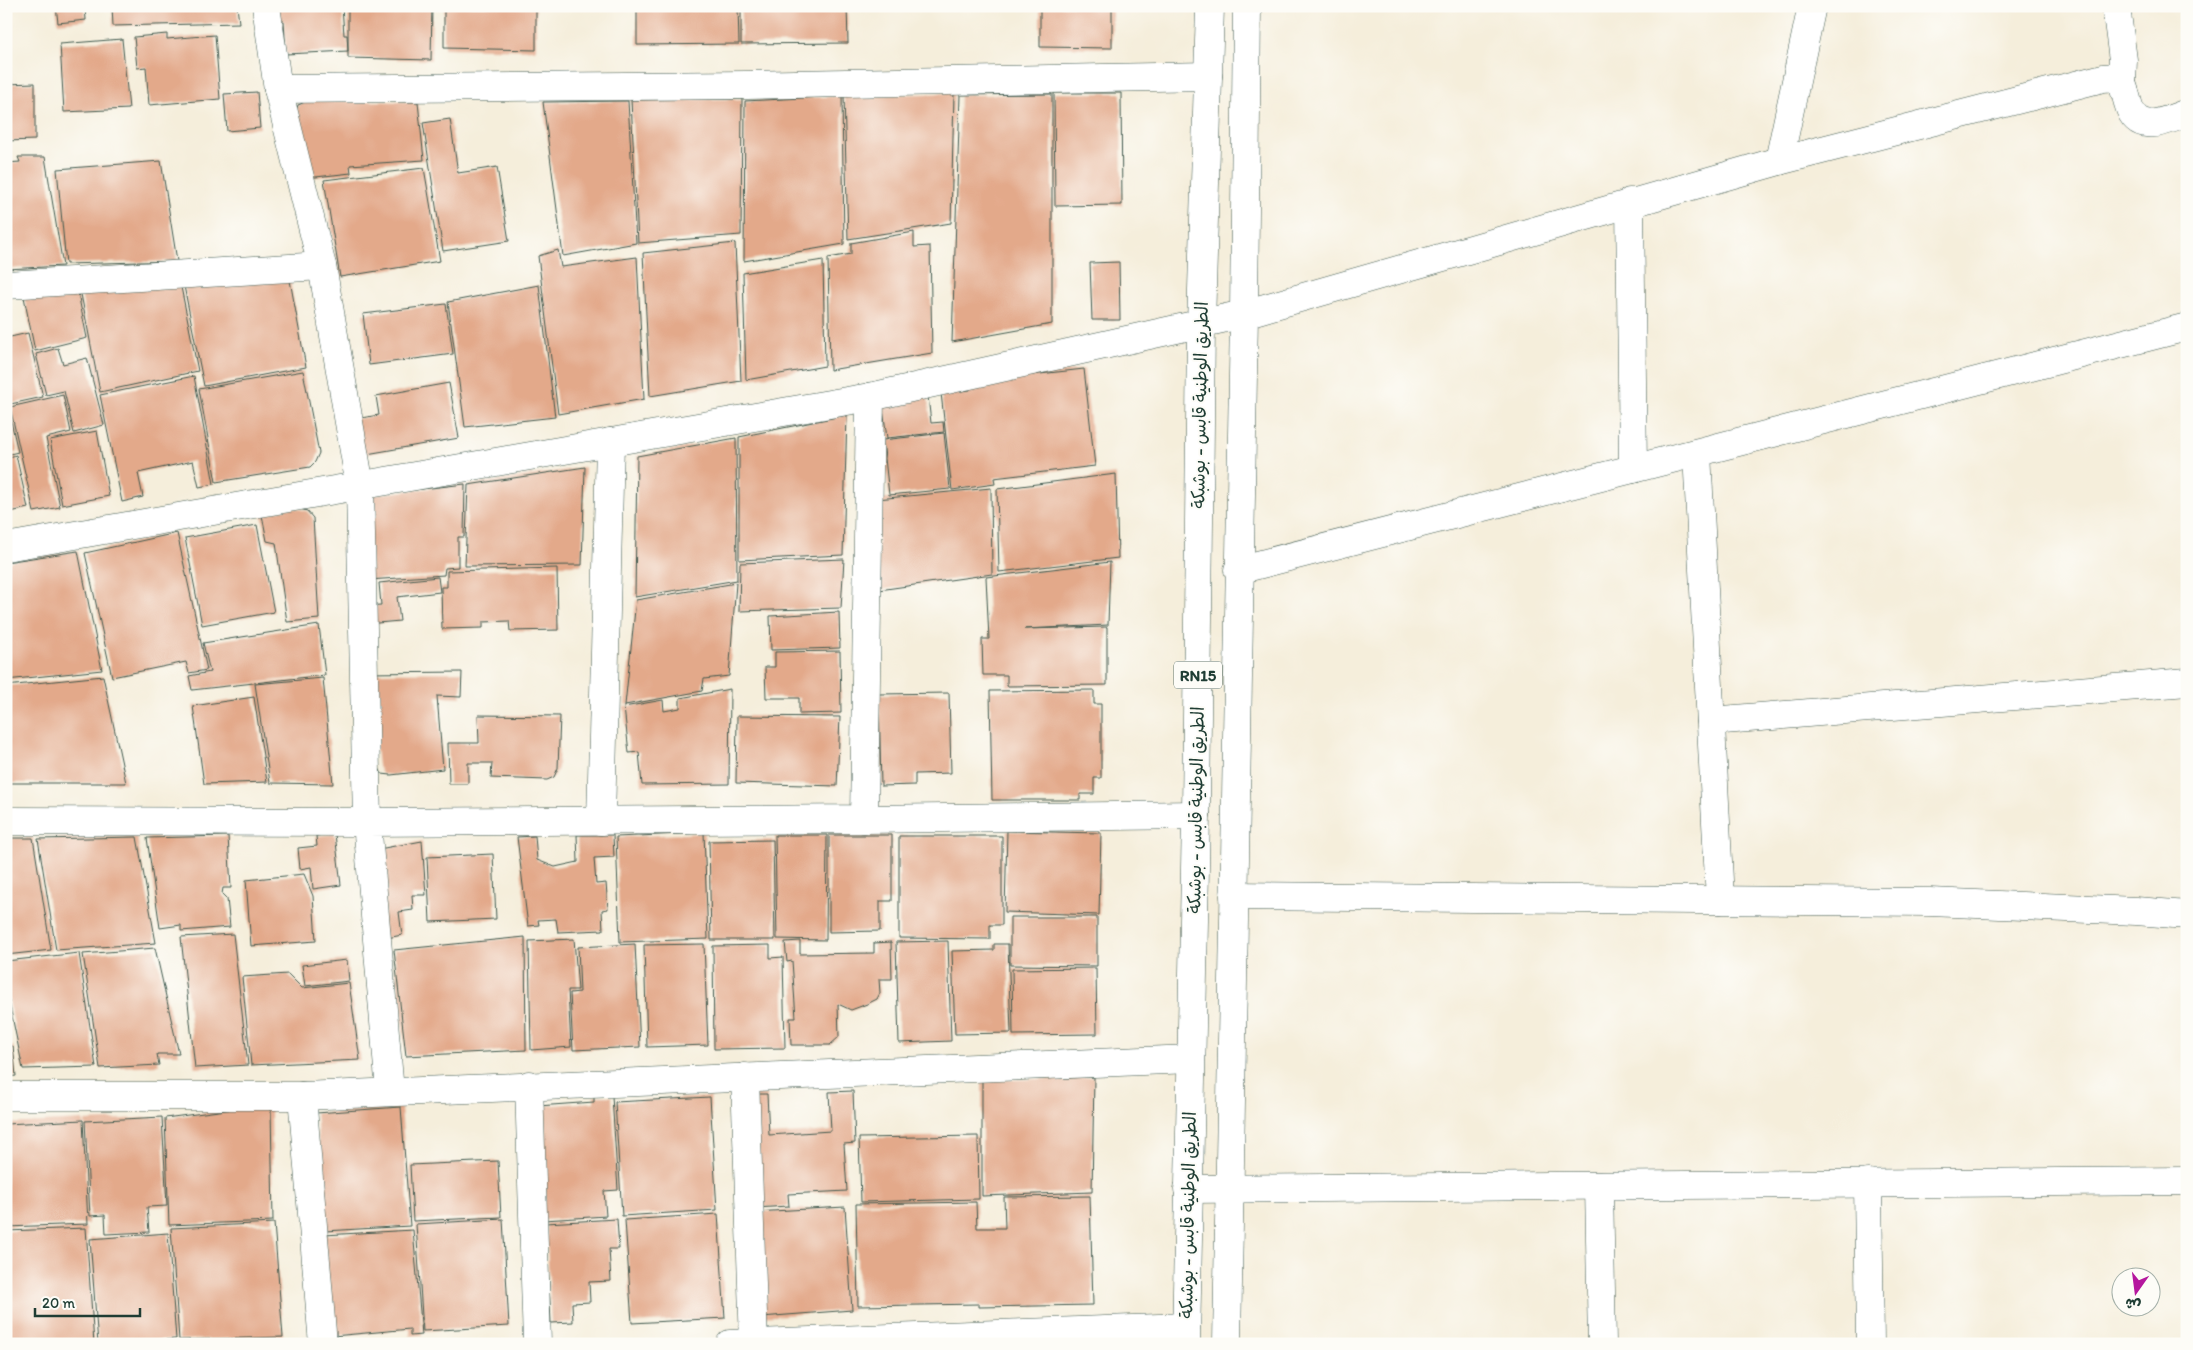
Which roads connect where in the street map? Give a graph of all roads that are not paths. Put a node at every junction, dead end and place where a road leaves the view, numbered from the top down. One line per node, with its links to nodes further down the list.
1 (266, 6): 8 (street)
2 (1210, 6): 6 (street, الطريق الوطنية قابس - بوشبكة / RN15)
3 (1247, 6): 14 (street, RN15)
4 (1812, 6): 10 (street)
5 (2116, 6): 7 (street)
6 (1208, 76): 8 (street); 15 (street, الطريق الوطنية قابس - بوشبكة / RN15)
7 (2122, 82): 9 (street); 10 (street)
8 (278, 89): 12 (street)
9 (2187, 113)
10 (1779, 161): 11 (street)
11 (1630, 202): 14 (street); 20 (street)
12 (322, 266): 13 (street); 21 (street)
13 (6, 285)
14 (1244, 314): 15 (street); 23 (street, RN15)
15 (1201, 325): 17 (street); 26 (street, الطريق الوطنية قابس - بوشبكة / RN15)
16 (2187, 327): 19 (street)
17 (870, 397): 18 (street); 27 (street)
18 (610, 442): 21 (street); 28 (street)
19 (1697, 453): 20 (street); 25 (street)
20 (1633, 469): 23 (street)
21 (360, 486): 22 (street); 30 (street)
22 (6, 548)
23 (1238, 570): 31 (street, RN15)
24 (2187, 682): 25 (street)
25 (1711, 721): 32 (street)
26 (1196, 815): 27 (street); 34 (street, الطريق الوطنية قابس - بوشبكة / RN15)
27 (864, 819): 28 (street)
28 (601, 820): 30 (street)
29 (6, 821): 30 (street)
30 (367, 822): 37 (street)
31 (1234, 896): 32 (street); 44 (street, RN15)
32 (1720, 900): 33 (street)
33 (2187, 915)
34 (1191, 1060): 35 (street); 43 (street, الطريق الوطنية قابس - بوشبكة / RN15)
35 (745, 1077): 36 (street); 46 (street)
36 (529, 1086): 37 (street); 48 (street)
37 (390, 1092): 39 (street)
38 (6, 1096): 39 (street)
39 (302, 1096): 47 (street)
40 (2187, 1181): 41 (street)
41 (1868, 1183): 42 (street); 51 (street)
42 (1599, 1186): 44 (street); 50 (street)
43 (1188, 1189): 44 (street); 45 (street, الطريق الوطنية قابس - بوشبكة / RN15)
44 (1229, 1189): 49 (street, RN15)
45 (1186, 1335): 46 (street)
46 (746, 1343)
47 (323, 1344)
48 (538, 1344)
49 (1227, 1344)
50 (1602, 1344)
51 (1870, 1344)

